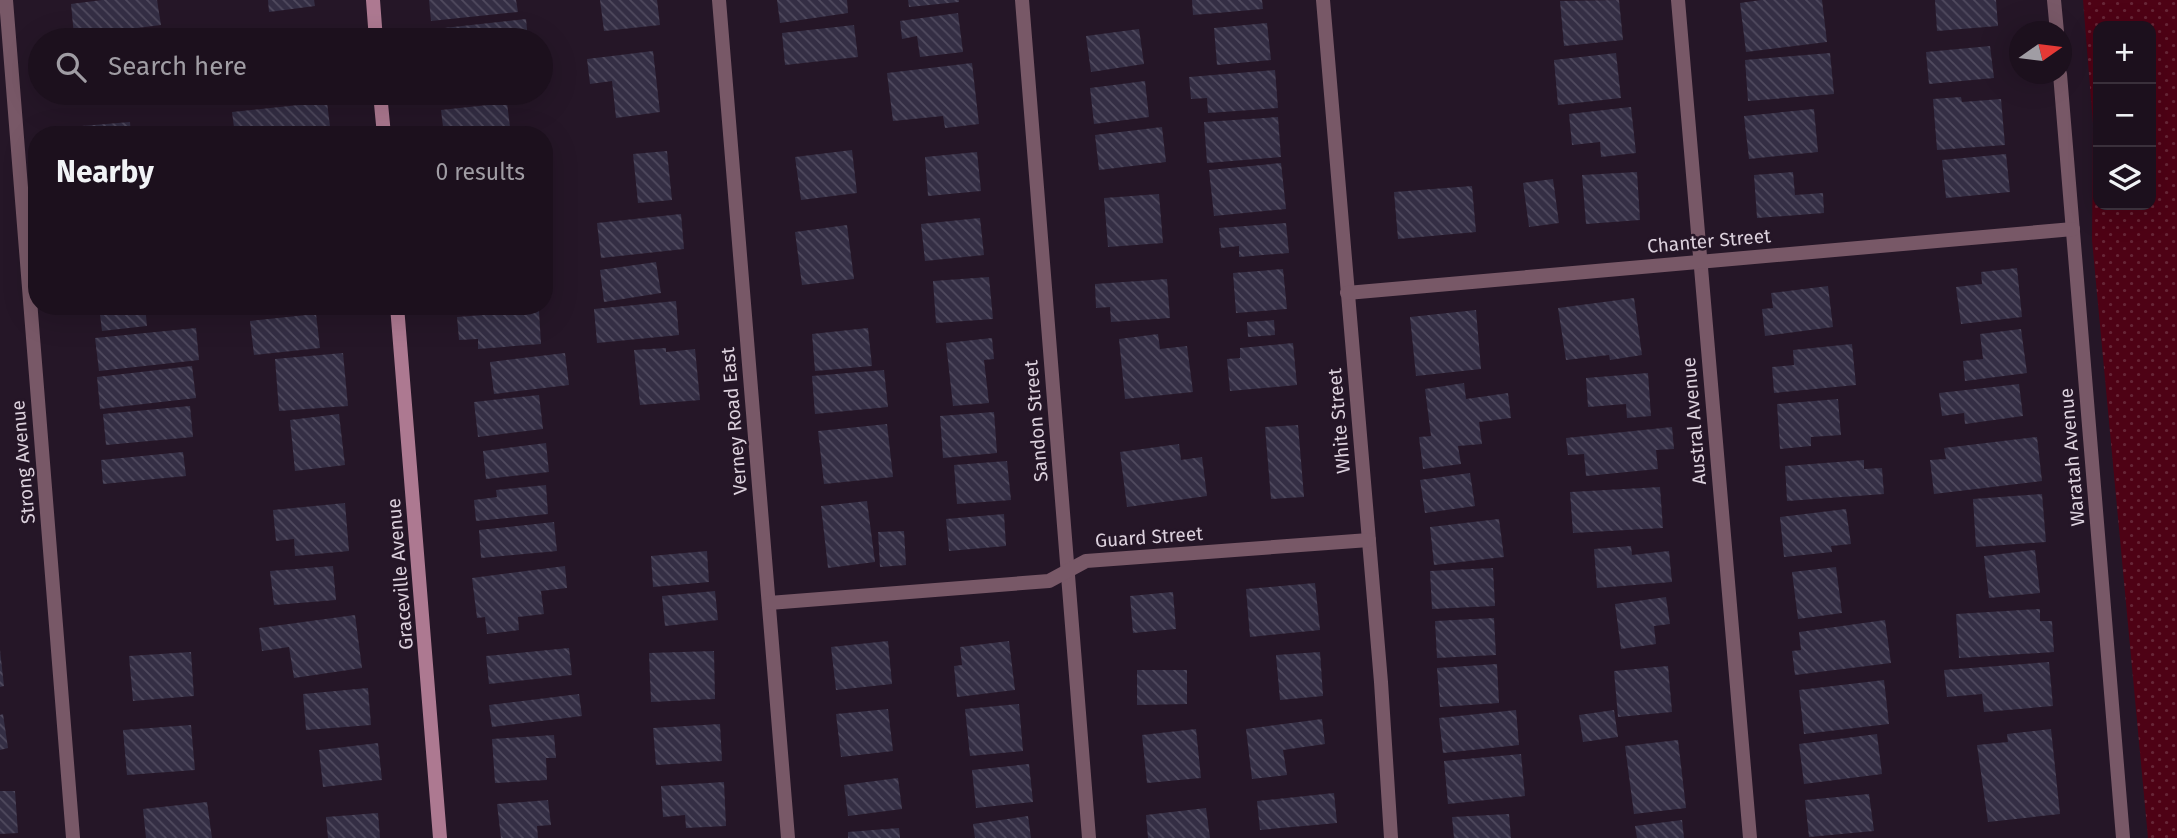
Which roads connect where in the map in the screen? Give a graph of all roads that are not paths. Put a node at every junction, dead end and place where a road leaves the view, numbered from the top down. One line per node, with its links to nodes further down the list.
1 (6, 0): 15 (street, Strong Avenue)
2 (373, 0): 9 (main road)
3 (719, 0): 21 (street, Verney Road East)
4 (1022, 0): 20 (street, Sandon Street)
5 (1323, 0): 16 (street, White Street)
6 (1678, 0): 14 (street, Austral Avenue)
7 (2054, 0): 8 (street)
8 (2056, 21)
9 (375, 28)
10 (2061, 84): 13 (street, Waratah Avenue)
11 (381, 105): 12 (main road)
12 (383, 126)
13 (2073, 229): 14 (street, Chanter Street); 28 (street, Waratah Avenue)
14 (1700, 261): 16 (street, Chanter Street); 27 (street, Austral Avenue)
15 (28, 275)
16 (1348, 293): 19 (street, White Street)
17 (31, 315): 22 (street, Strong Avenue)
18 (398, 315): 23 (main road, Graceville Avenue)
19 (1369, 540): 20 (street, Guard Street); 26 (street, White Street)
20 (1068, 571): 21 (street, Guard Street); 25 (street, Sandon Street)
21 (769, 603): 24 (street, Verney Road East)
22 (73, 838)
23 (440, 838)
24 (788, 838)
25 (1089, 838)
26 (1391, 838)
27 (1750, 838)
28 (2123, 838)

